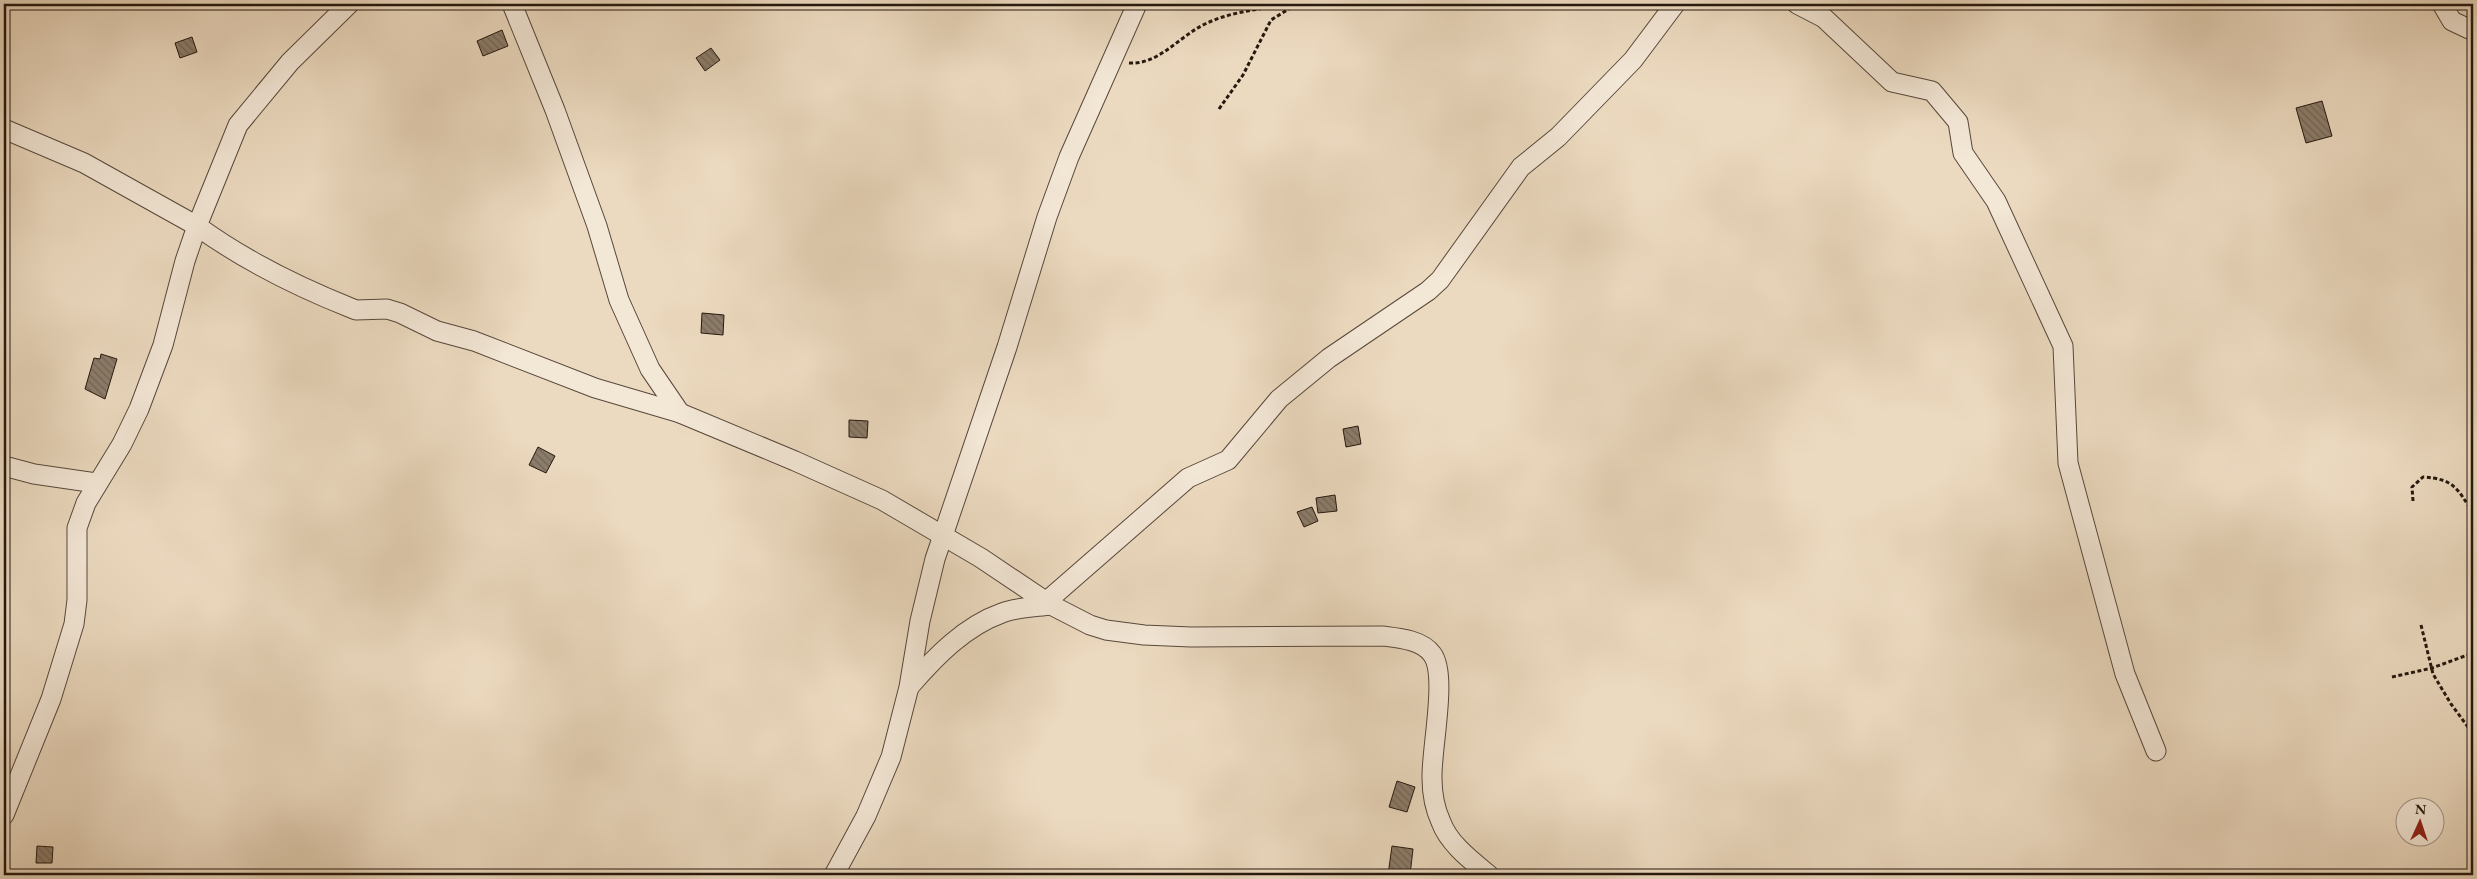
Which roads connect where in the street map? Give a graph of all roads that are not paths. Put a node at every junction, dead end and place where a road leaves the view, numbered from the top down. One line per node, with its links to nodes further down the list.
1 (349, 4): 9 (street)
2 (512, 4): 10 (street)
3 (1137, 4): 13 (street)
4 (1675, 4): 14 (street)
5 (1796, 4): 16 (street)
6 (2442, 4): 7 (street)
7 (2473, 28)
8 (4, 129): 9 (street)
9 (197, 226): 10 (street); 12 (street)
10 (680, 413): 13 (street)
11 (4, 466): 12 (street)
12 (96, 483): 17 (street)
13 (943, 534): 14 (street); 15 (street)
14 (1049, 603): 15 (street); 19 (street)
15 (909, 687): 18 (street)
16 (2156, 751)
17 (4, 815)
18 (834, 875)
19 (1489, 875)

